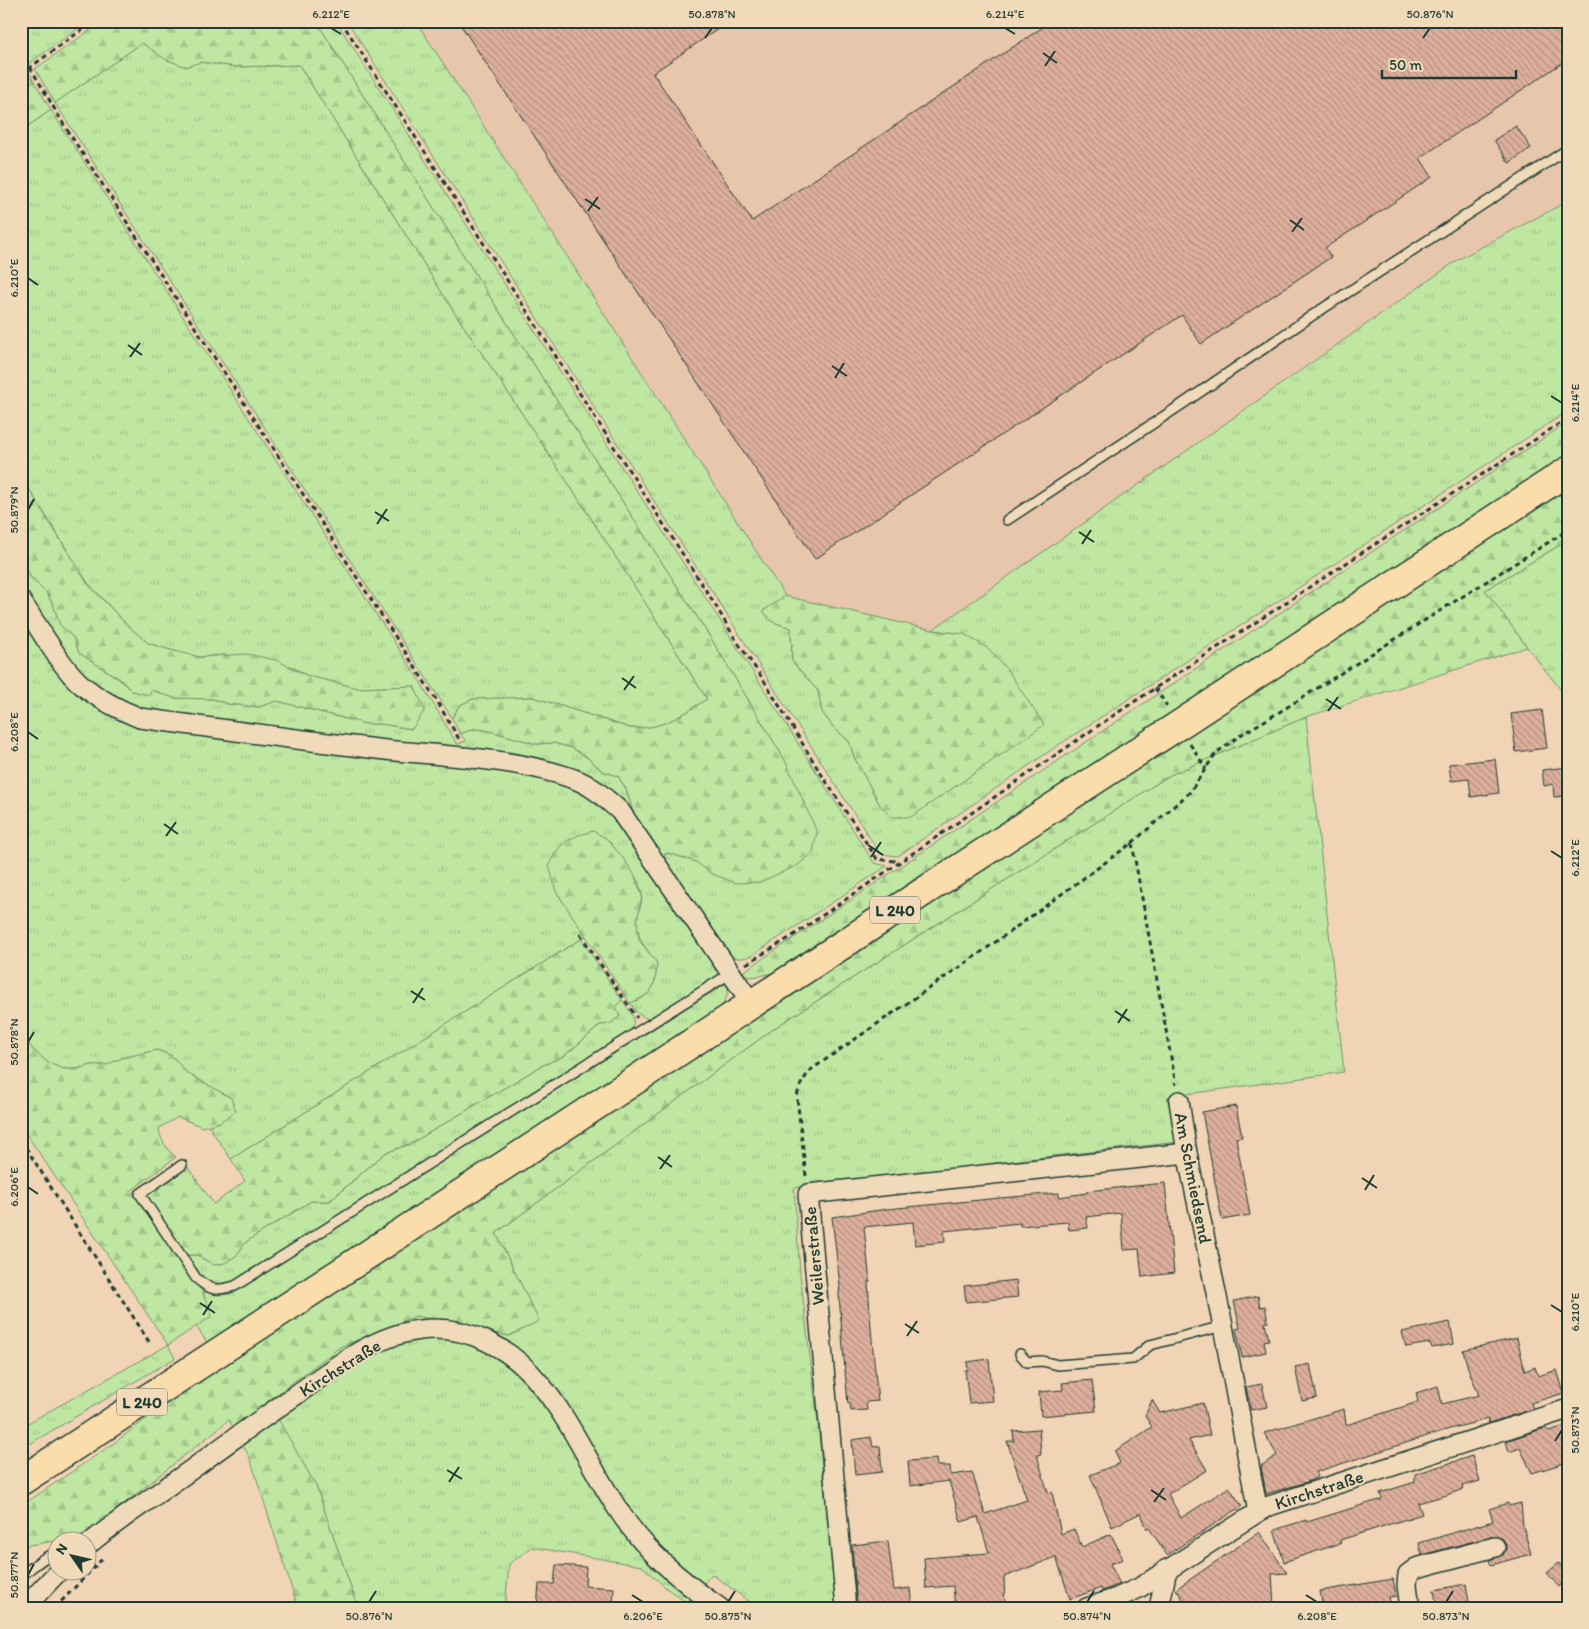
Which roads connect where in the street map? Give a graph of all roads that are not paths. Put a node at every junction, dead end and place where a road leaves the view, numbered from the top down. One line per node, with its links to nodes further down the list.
1 (1568, 150): 3 (lane)
2 (1568, 471): 6 (main road, L 240)
3 (1007, 520)
4 (21, 601): 5 (street)
5 (732, 973): 6 (street); 9 (lane)
6 (752, 1004): 13 (main road, L 240)
7 (1179, 1101): 8 (street, Am Schmiedsend)
8 (1187, 1153): 10 (street, Am Schmiedsend); 23 (street, Weilerstraße)
9 (182, 1165)
10 (1223, 1326): 11 (lane); 14 (street, Am Schmiedsend)
11 (1020, 1354)
12 (1568, 1409): 14 (street, Kirchstraße)
13 (21, 1481)
14 (1258, 1512): 18 (street, Kirchstraße)
15 (98, 1538): 22 (street, Kirchstraße)
16 (1495, 1547): 26 (street)
17 (48, 1557): 19 (lane)
18 (1166, 1569): 24 (street, Kirchstraße); 25 (street)
19 (21, 1576)
20 (49, 1582): 21 (street)
21 (24, 1608)
22 (720, 1608)
23 (846, 1608)
24 (1086, 1608)
25 (1159, 1608)
26 (1410, 1608)

